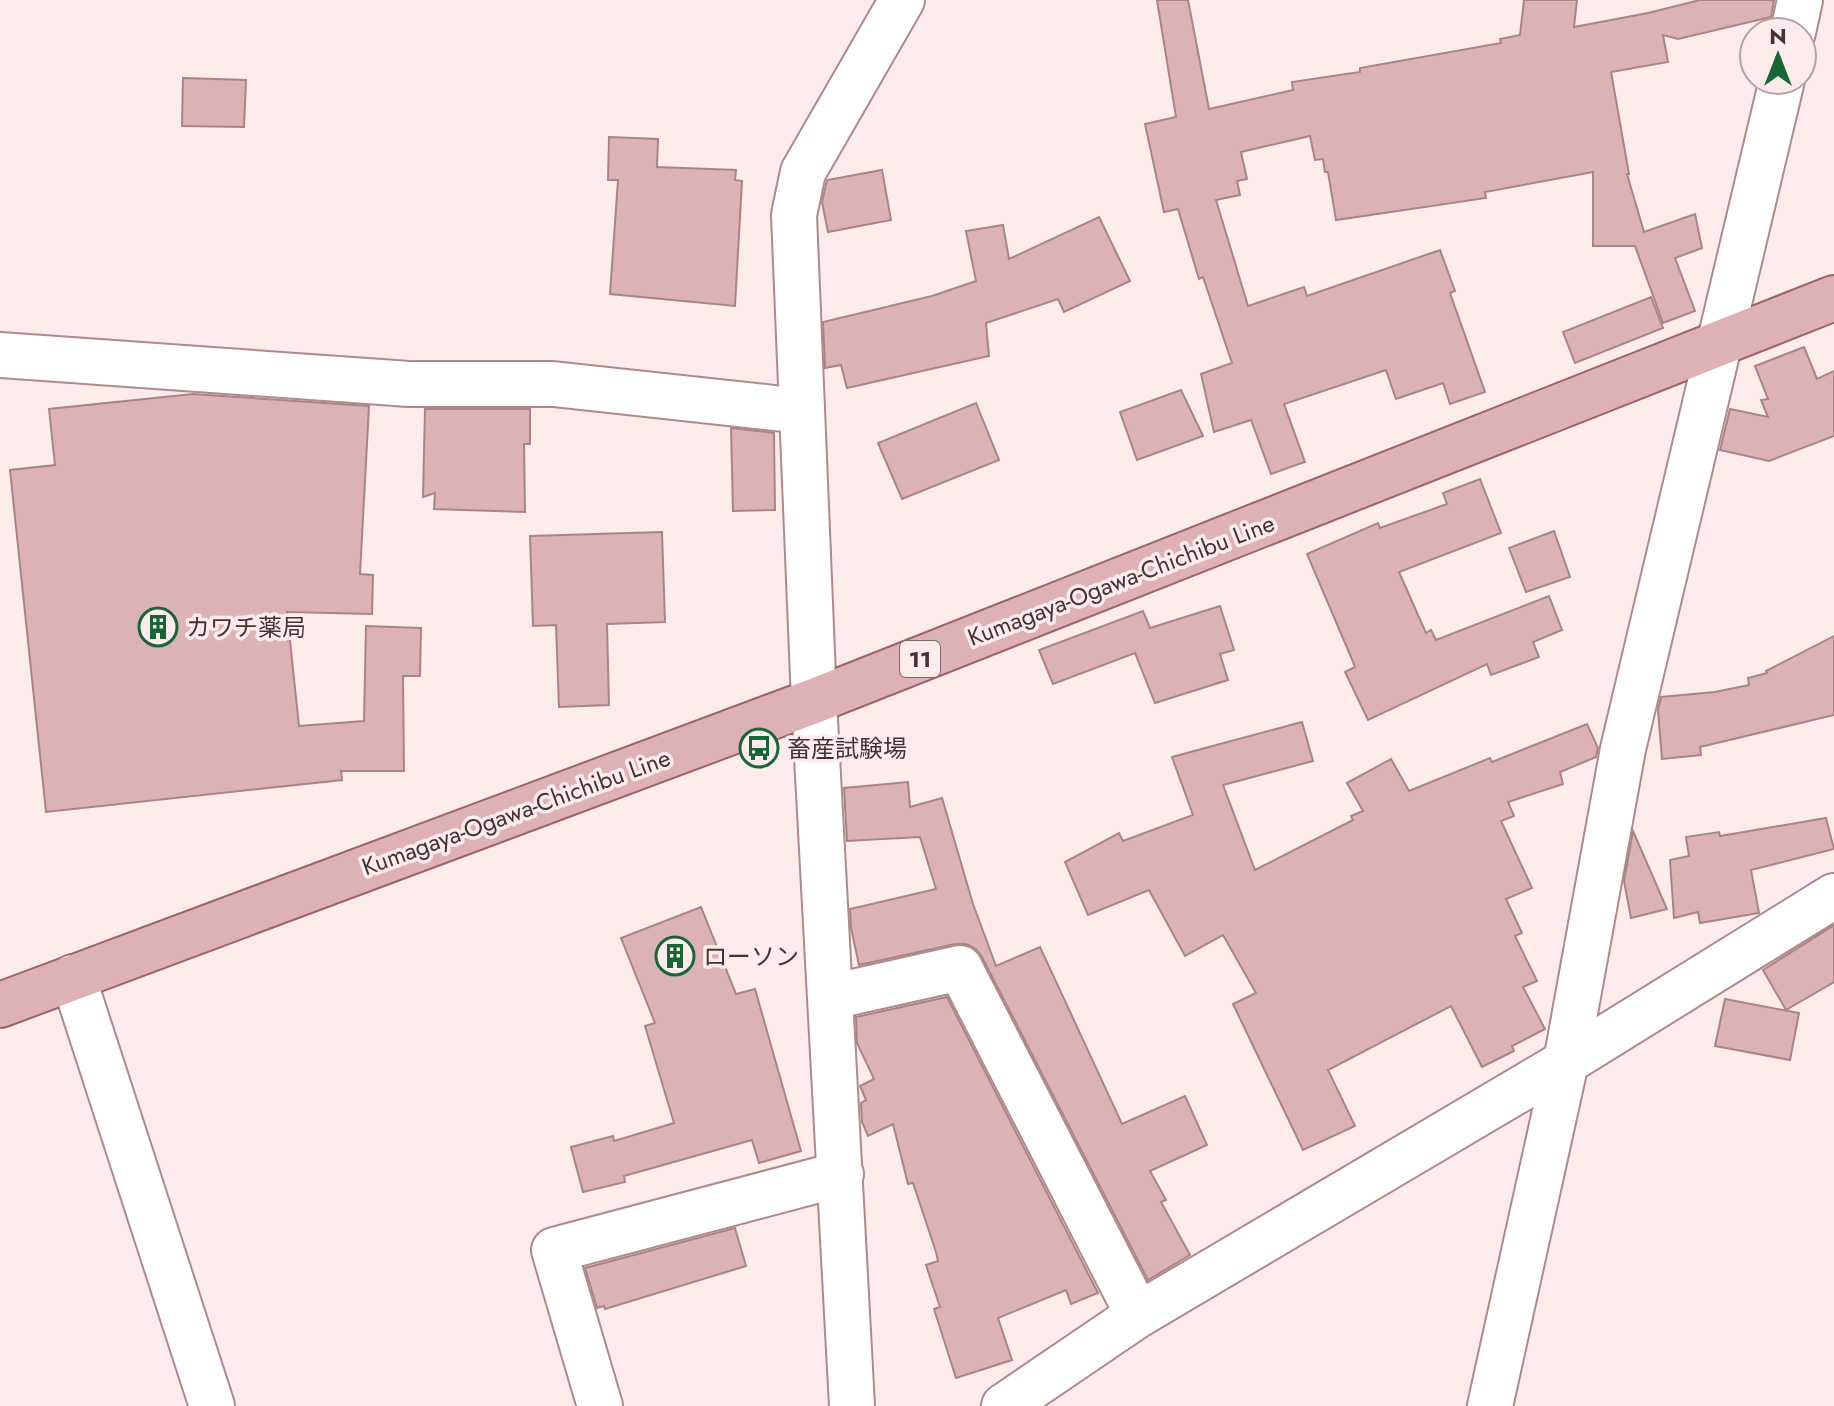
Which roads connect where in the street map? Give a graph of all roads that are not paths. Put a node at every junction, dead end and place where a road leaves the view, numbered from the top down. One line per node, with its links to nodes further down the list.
1 (902, 0): 6 (street)
2 (1778, 96): 4 (street)
3 (1834, 298): 4 (main road, Kumagaya-Ogawa-Chichibu Line / 11)
4 (1718, 346): 7 (main road, Kumagaya-Ogawa-Chichibu Line / 11); 12 (street)
5 (0, 355): 6 (street)
6 (802, 411): 7 (street)
7 (814, 701): 9 (main road, Kumagaya-Ogawa-Chichibu Line / 11); 10 (street)
8 (1834, 896): 12 (street)
9 (73, 977): 11 (main road, Kumagaya-Ogawa-Chichibu Line / 11); 15 (street)
10 (831, 997): 13 (street); 14 (street)
11 (0, 1005)
12 (1566, 1062): 14 (street); 19 (street)
13 (841, 1174): 16 (street); 17 (street)
14 (1138, 1315): 18 (street)
15 (212, 1406)
16 (600, 1406)
17 (852, 1406)
18 (1004, 1406)
19 (1490, 1406)

